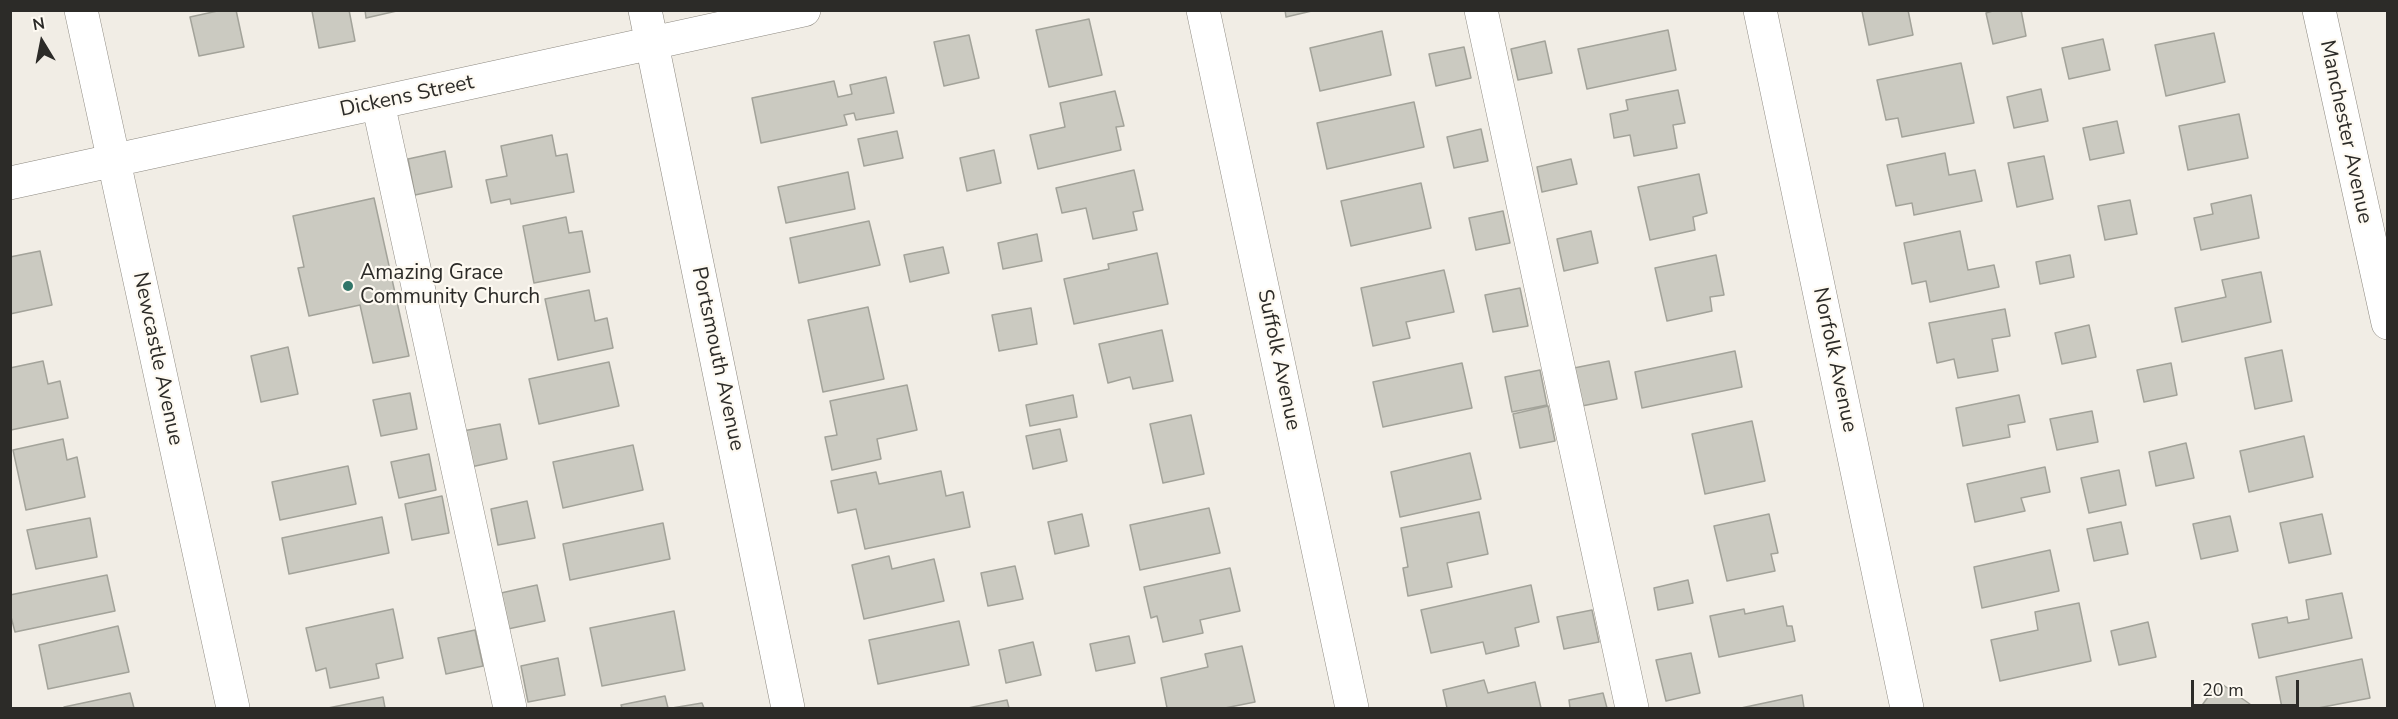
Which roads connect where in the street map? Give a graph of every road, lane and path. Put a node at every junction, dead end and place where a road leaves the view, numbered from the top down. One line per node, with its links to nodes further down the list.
1 (81, 10): 10 (street, Newcastle Avenue)
2 (645, 10): 8 (street, Portsmouth Avenue)
3 (804, 10): 8 (street, Dickens Street)
4 (1203, 10): 16 (street, Suffolk Avenue)
5 (1481, 10): 17 (street)
6 (1760, 10): 18 (street, Norfolk Avenue)
7 (2319, 10): 12 (street, Manchester Avenue)
8 (652, 44): 9 (street, Dickens Street); 15 (street, Portsmouth Avenue)
9 (378, 103): 10 (street, Dickens Street); 14 (street)
10 (114, 160): 11 (street, Dickens Street); 13 (street, Newcastle Avenue)
11 (10, 183)
12 (2388, 323)
13 (233, 708)
14 (510, 708)
15 (788, 708)
16 (1352, 708)
17 (1632, 708)
18 (1907, 708)

